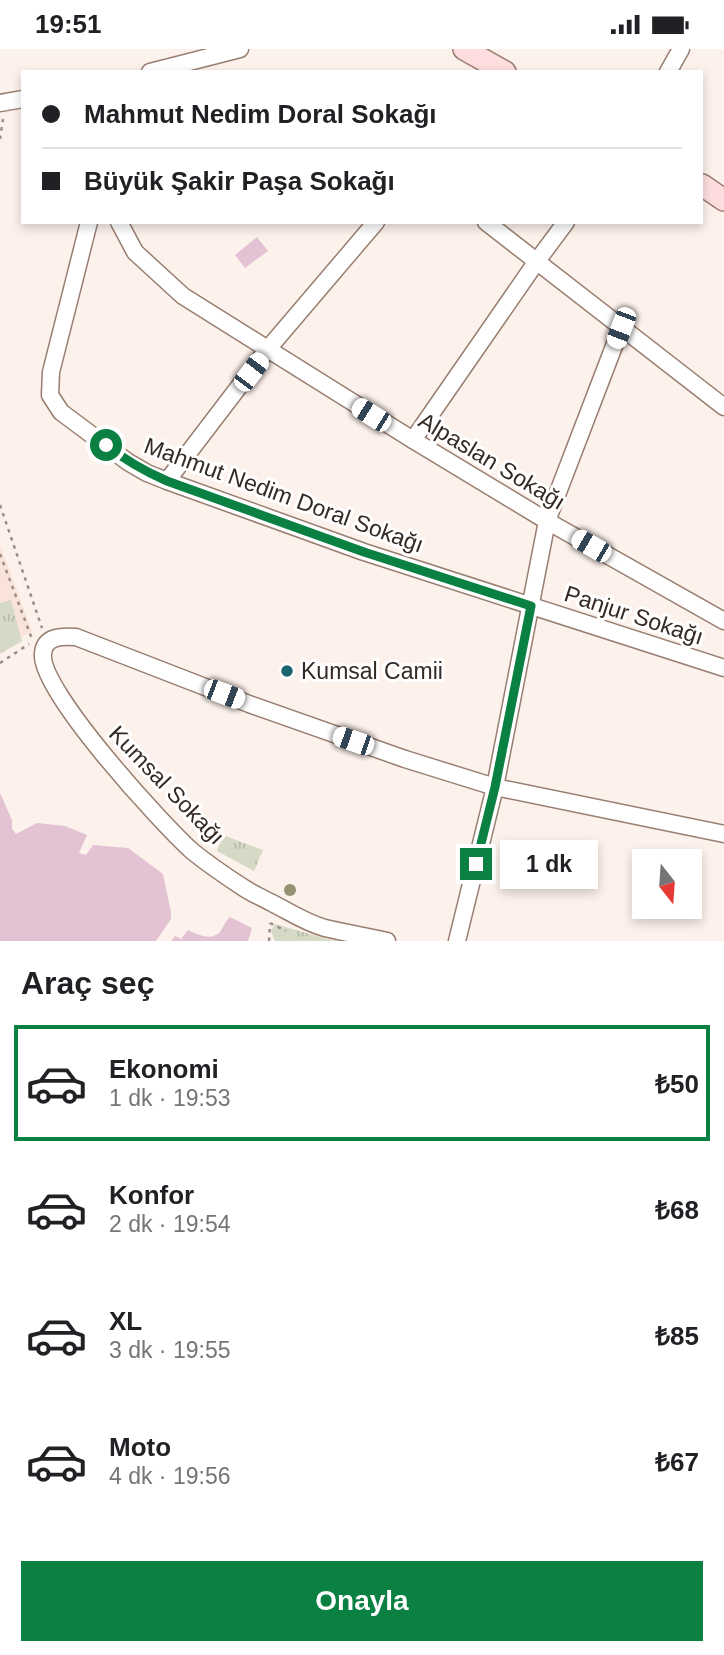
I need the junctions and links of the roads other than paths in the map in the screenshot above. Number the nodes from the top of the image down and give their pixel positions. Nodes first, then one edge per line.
1 (240, 49) edge
2 (464, 49) edge
3 (681, 49) edge
4 (496, 65) edge
5 (158, 70) edge
6 (669, 70) edge
7 (21, 99) edge
8 (0, 103) edge
9 (703, 186) edge
10 (724, 200) edge
11 (88, 224) edge
12 (120, 224) edge
13 (374, 224) edge
14 (489, 224) edge
15 (565, 224) edge
16 (537, 261) junction
17 (621, 328) junction
18 (267, 350) junction
19 (724, 407) edge
20 (413, 440) junction
21 (167, 481) junction
22 (547, 521) junction
23 (531, 606) junction
24 (724, 621) edge
25 (724, 668) edge
26 (495, 787) junction
27 (724, 834) edge
28 (387, 941) edge
29 (457, 941) edge

1 - 5 street
2 - 4 street
3 - 6 street
7 - 8 street
9 - 10 street
11 - 21 street, Mahmut Nedim Doral Sokağı
12 - 18 street, Alpaslan Sokağı
13 - 18 street
14 - 16 street
15 - 16 street
16 - 17 street
16 - 20 street
17 - 19 street
17 - 22 street
18 - 20 street, Alpaslan Sokağı
18 - 21 street
20 - 22 street, Alpaslan Sokağı
21 - 23 street, Mahmut Nedim Doral Sokağı
22 - 23 street
22 - 24 street, Alpaslan Sokağı
23 - 25 street, Panjur Sokağı
23 - 26 street
26 - 27 street
26 - 28 street, Kumsal Sokağı
26 - 29 street

